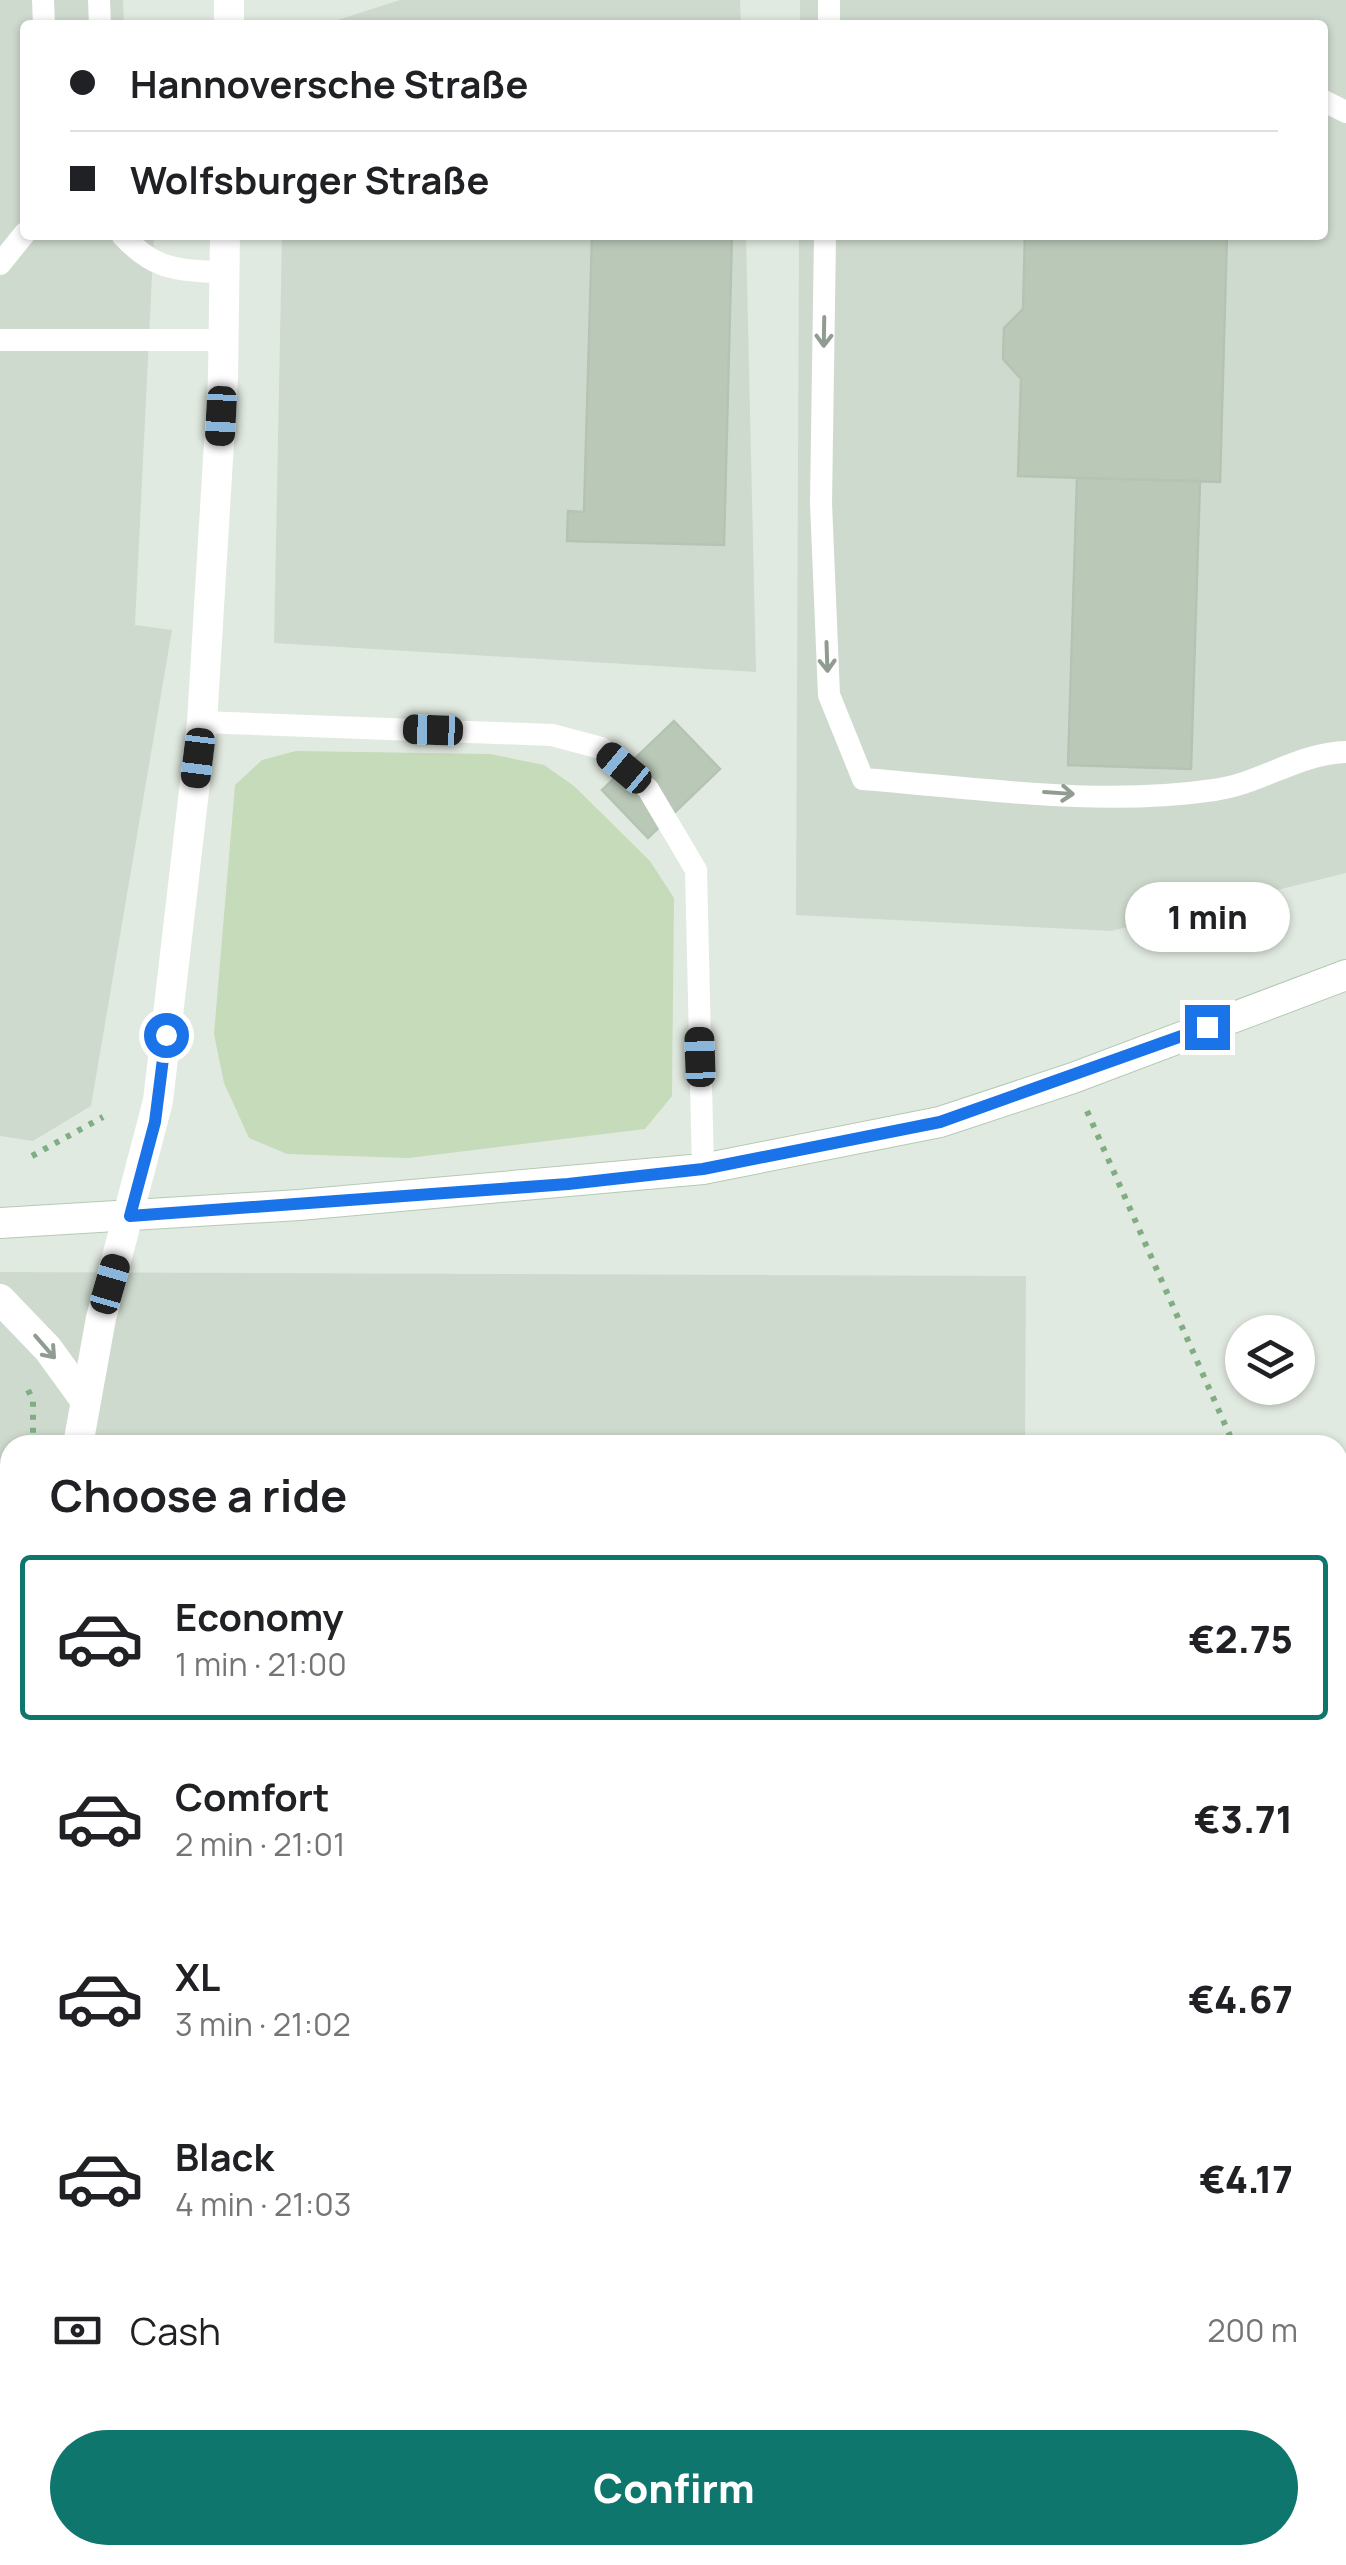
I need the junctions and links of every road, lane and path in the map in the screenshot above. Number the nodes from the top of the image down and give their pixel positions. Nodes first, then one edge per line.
1 (20, 238) edge
2 (127, 240) edge
3 (225, 240) edge
4 (826, 240) edge
5 (0, 264) edge
6 (224, 273) junction
7 (0, 340) edge
8 (224, 340) junction
9 (202, 722) junction
10 (1346, 752) edge
11 (1346, 975) edge
12 (1073, 1078) junction
13 (103, 1117) dead end
14 (32, 1156) dead end
15 (703, 1169) junction
16 (130, 1216) junction
17 (0, 1223) edge
18 (0, 1299) edge
19 (25, 1384) dead end
20 (85, 1400) junction
21 (33, 1435) edge
22 (80, 1435) edge
23 (1230, 1435) edge

1 - 5 lane
2 - 6 lane
3 - 6 street
4 -> 10 lane
6 - 8 street
7 - 8 lane
8 - 9 street
9 - 15 lane
9 - 16 street
11 - 12 street
12 - 15 street
12 - 23 path
13 - 14 path
15 - 16 street
16 - 17 street
16 - 20 street
18 -> 20 street
19 - 21 path
20 - 22 street

